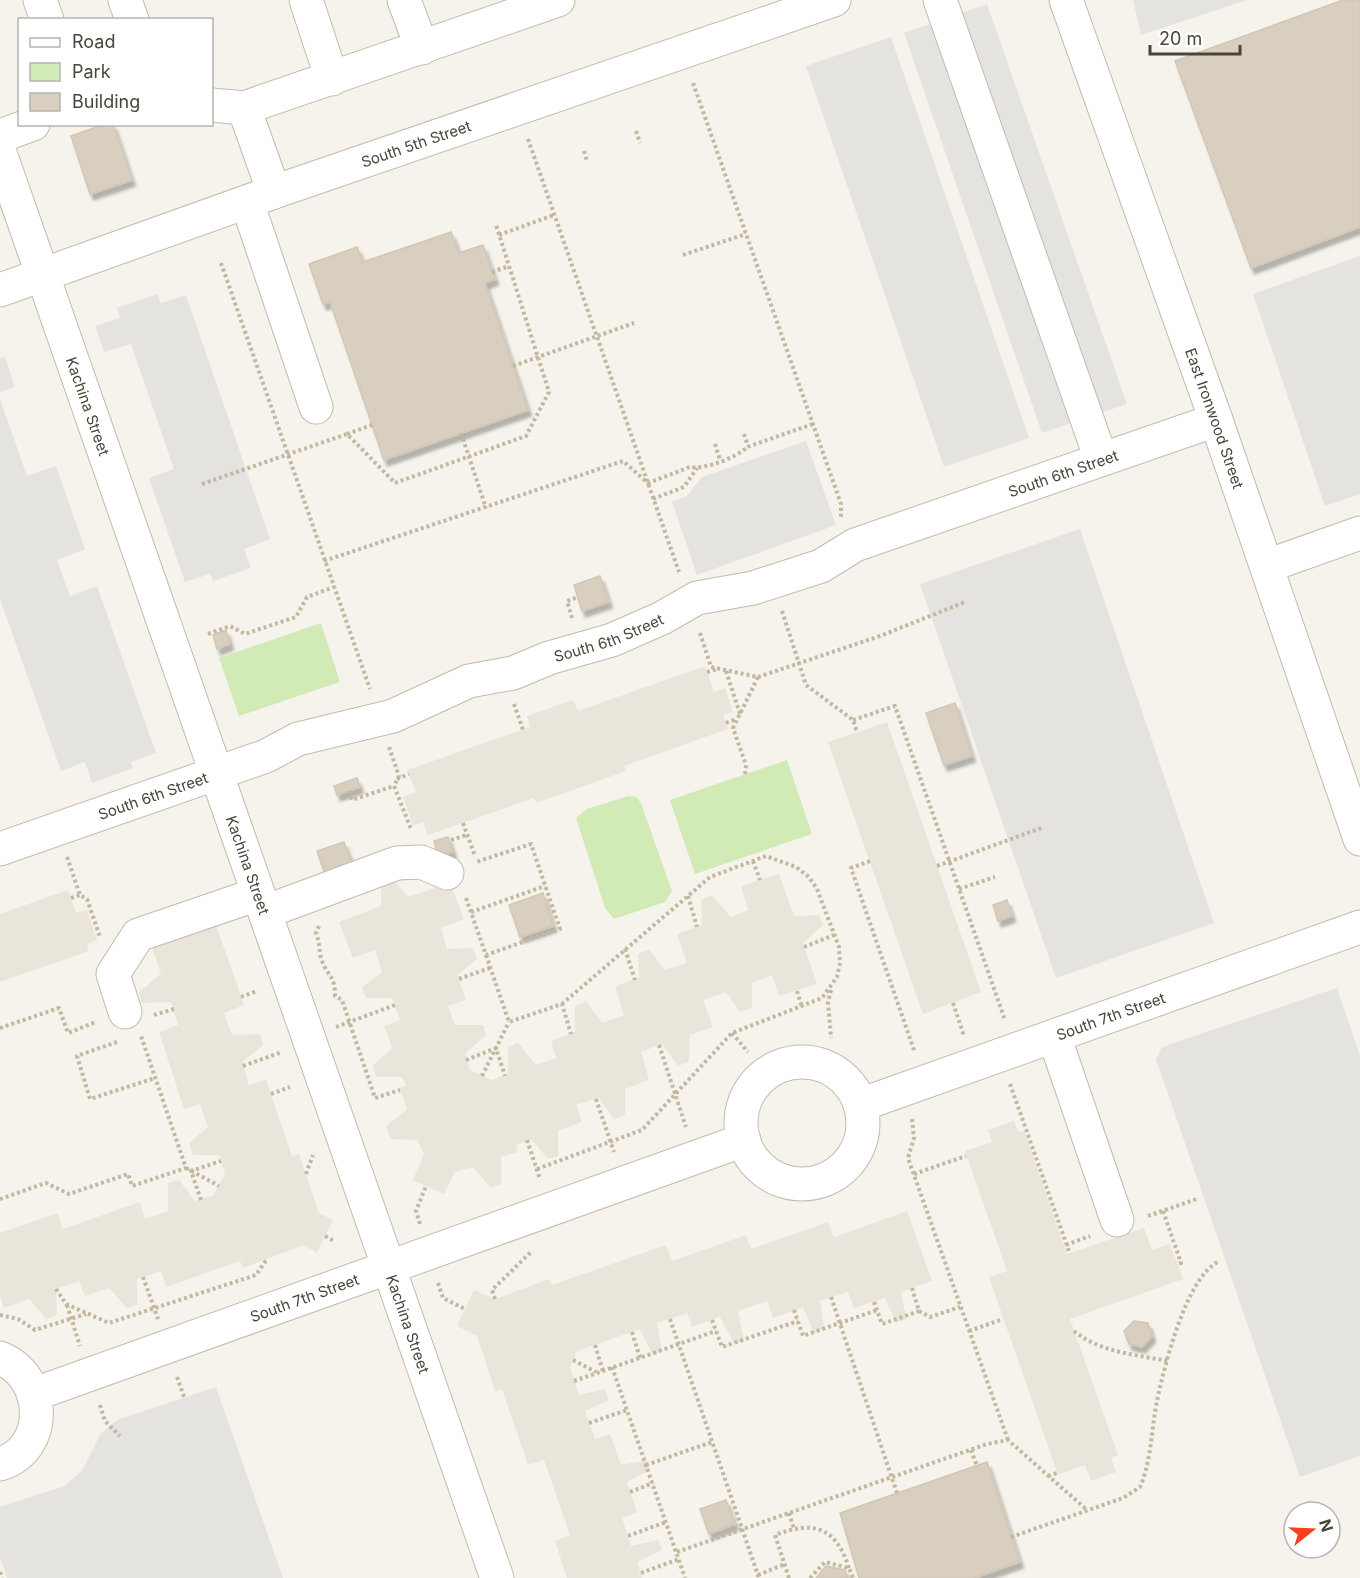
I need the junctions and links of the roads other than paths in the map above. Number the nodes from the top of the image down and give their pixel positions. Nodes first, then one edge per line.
1 (40, 0) edge
2 (125, 0) edge
3 (306, 0) edge
4 (404, 0) edge
5 (558, 0) edge
6 (834, 0) edge
7 (940, 0) edge
8 (1066, 0) edge
9 (496, 10) edge
10 (752, 14) edge
11 (46, 18) edge
12 (131, 18) edge
13 (422, 48) junction
14 (332, 79) junction
15 (213, 105) edge
16 (244, 108) junction
17 (28, 126) edge
18 (0, 136) edge
19 (0, 154) edge
20 (261, 197) junction
21 (42, 275) junction
22 (0, 290) edge
23 (316, 407) dead end
24 (1216, 420) junction
25 (1101, 459) junction
26 (1360, 533) edge
27 (1267, 566) junction
28 (217, 773) junction
29 (1360, 839) edge
30 (0, 849) edge
31 (458, 861) road end
32 (262, 903) junction
33 (1360, 927) edge
34 (133, 1029) road end
35 (1054, 1036) junction
36 (860, 1105) junction
37 (744, 1140) junction
38 (1117, 1220) dead end
39 (388, 1268) junction
40 (0, 1358) edge
41 (35, 1394) junction
42 (0, 1464) edge
43 (497, 1578) edge

1 - 11 street
2 - 12 street
3 - 14 street
4 - 13 street
5 - 9 street
6 - 10 street, South 5th Street
7 - 25 street
8 - 24 street, East Ironwood Street
9 - 13 street
10 - 20 street, South 5th Street
13 - 14 street
14 - 16 street
15 - 16 street
16 - 20 street
17 - 18 street
19 - 21 street, Kachina Street
20 - 21 street, South 5th Street
20 - 23 street
21 - 22 street, South 5th Street
21 - 28 street, Kachina Street
24 - 25 street, South 6th Street
24 - 27 street, East Ironwood Street
25 - 28 street, South 6th Street
26 - 27 street
27 - 29 street, East Ironwood Street
28 - 30 street, South 6th Street
28 - 32 street, Kachina Street
31 - 32 street
32 - 34 street
32 - 39 street, Kachina Street
33 - 35 street, South 7th Street
35 - 36 street, South 7th Street
35 - 38 street
36 - 37 street
36 - 37 street
37 - 39 street, South 7th Street
39 - 41 street, South 7th Street
39 - 43 street, Kachina Street
40 - 41 street
41 - 42 street

